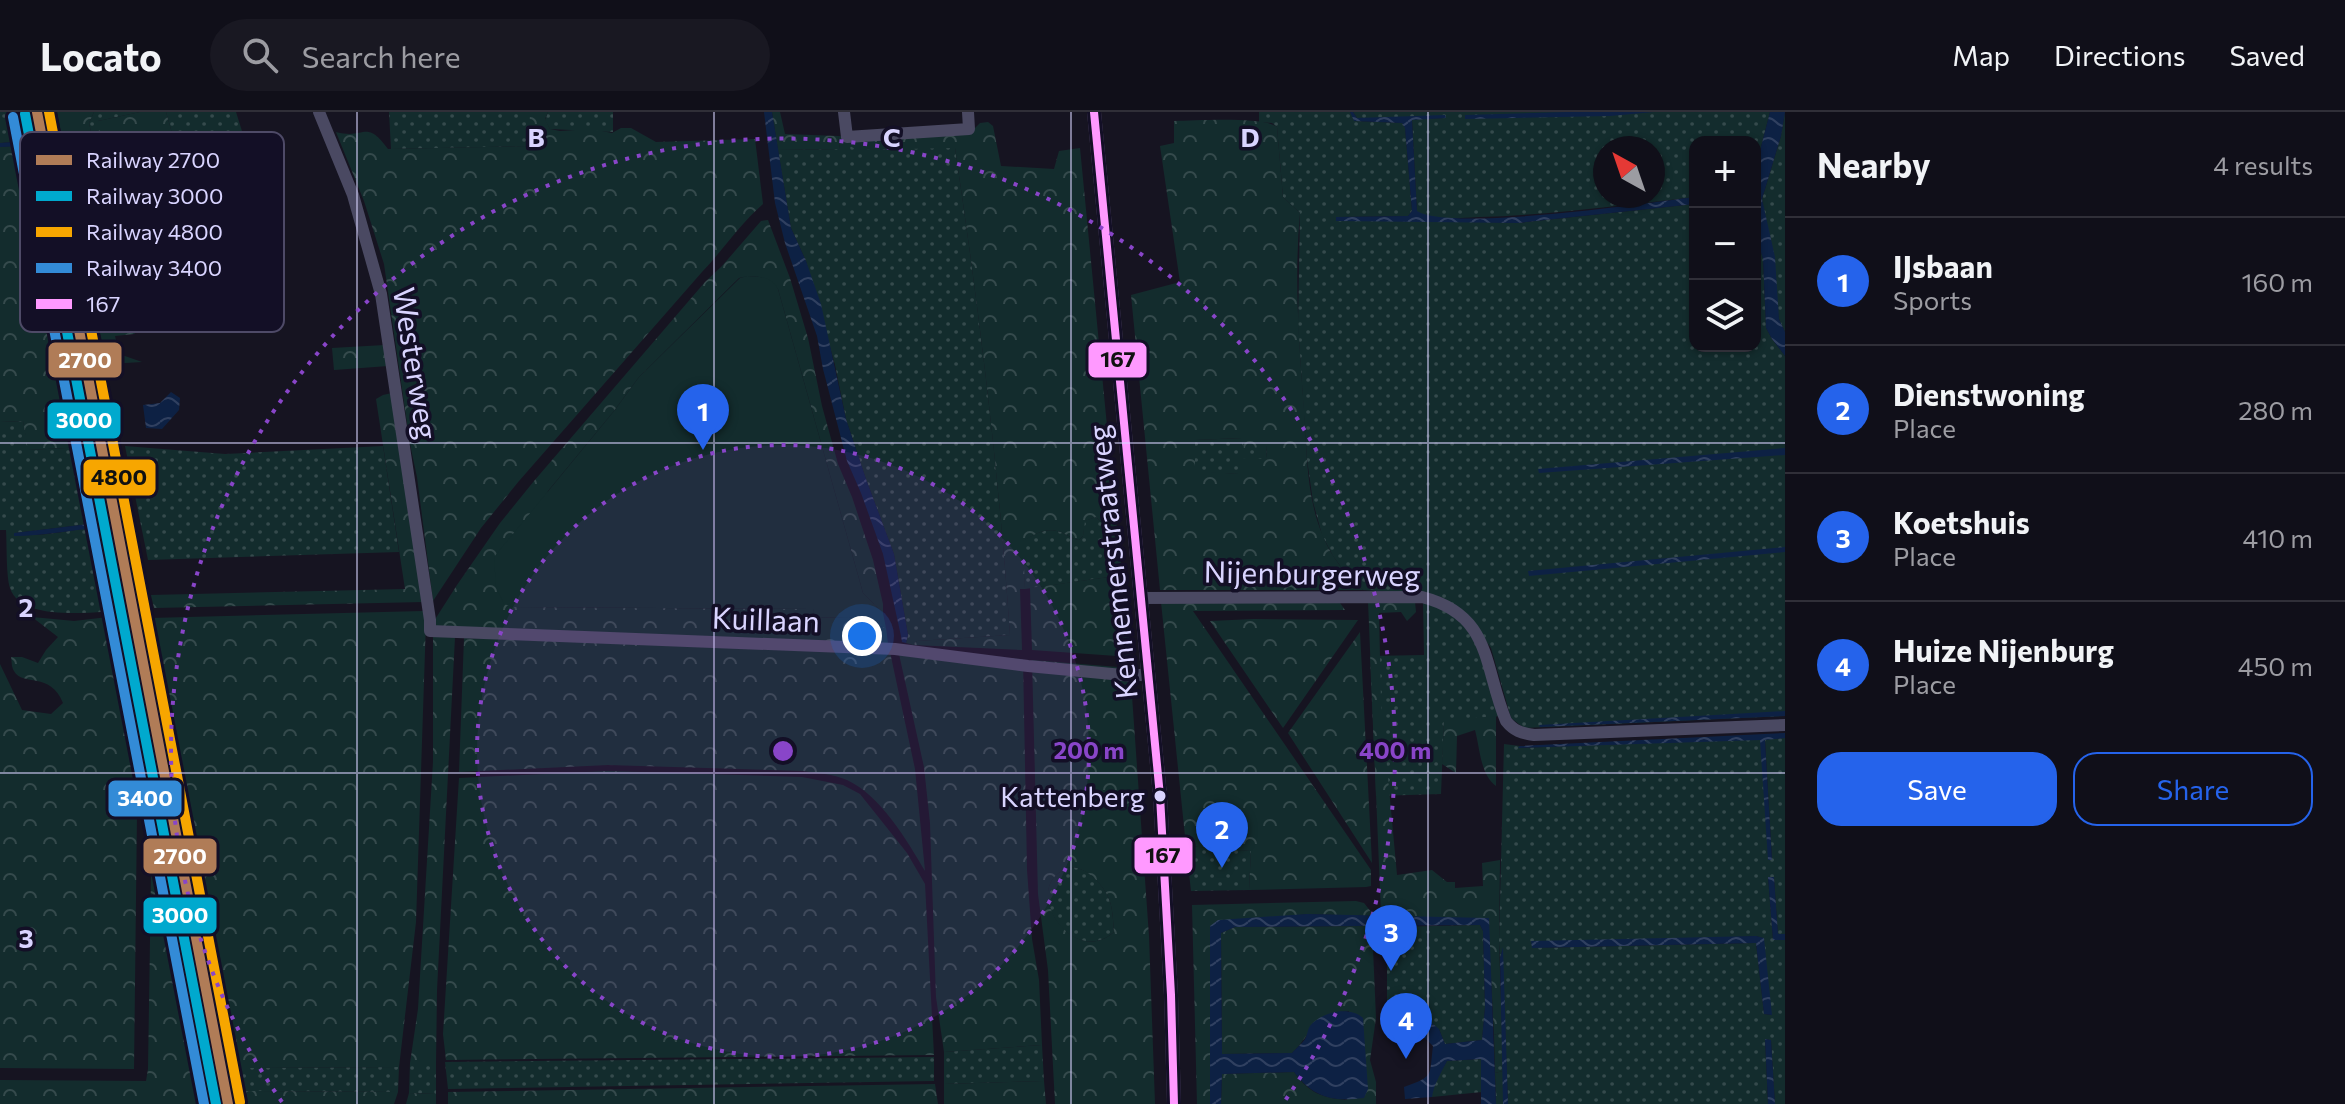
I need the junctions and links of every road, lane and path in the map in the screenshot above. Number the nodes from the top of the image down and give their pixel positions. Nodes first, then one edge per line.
1 (319, 112) edge
2 (844, 112) edge
3 (968, 112) edge
4 (1094, 112) edge
5 (1141, 598) junction
6 (430, 631) joint
7 (1140, 675) junction
8 (1785, 725) edge
9 (1174, 1104) edge

1 - 6 street, Westerweg
2 - 3 street
4 - 5 main road, Kennemerstraatweg
5 - 7 main road, Kennemerstraatweg
5 - 8 street, Nijenburgerweg
6 - 7 street, Kuillaan
7 - 9 main road, Kennemerstraatweg

